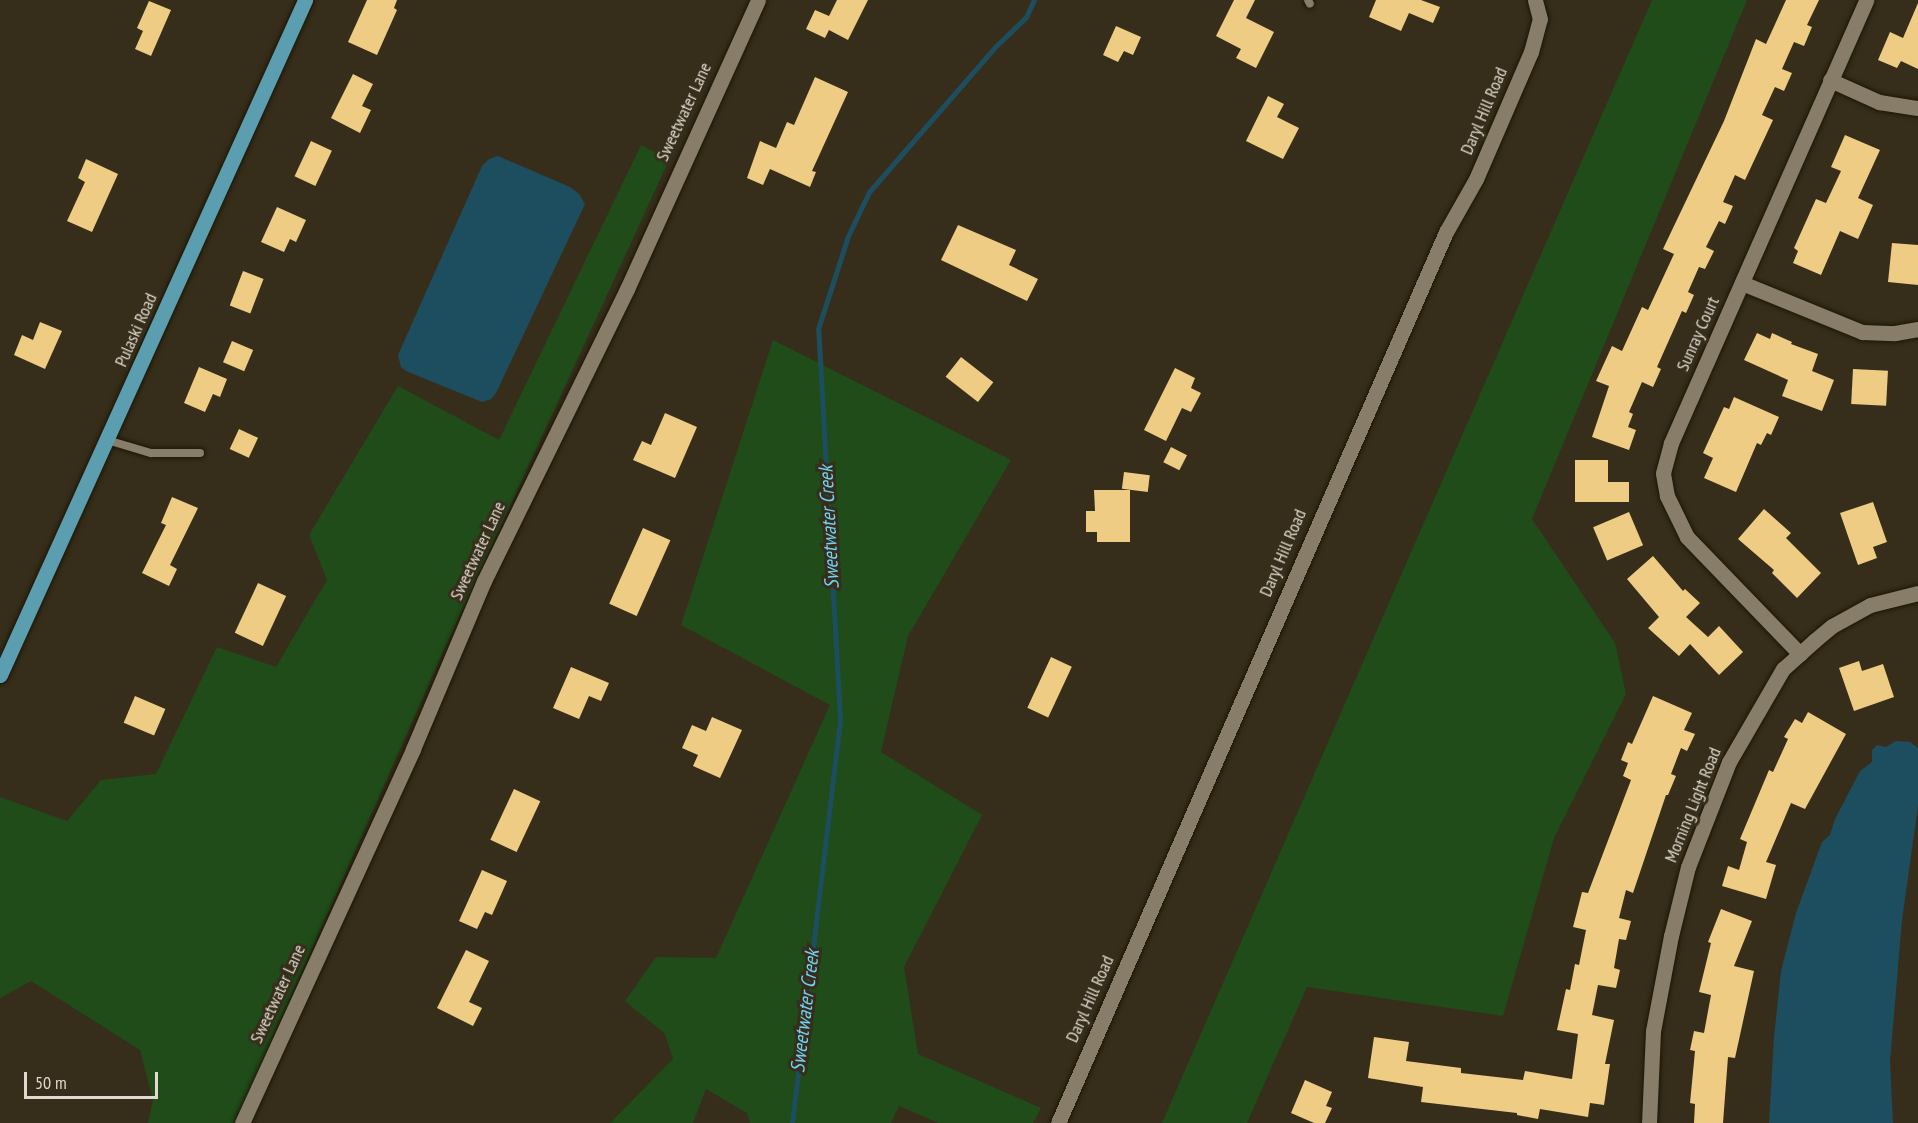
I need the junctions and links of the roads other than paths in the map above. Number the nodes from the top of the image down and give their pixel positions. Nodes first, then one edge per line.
1 (305, 0) edge
2 (758, 0) edge
3 (1535, 0) edge
4 (1866, 0) edge
5 (1830, 80) junction
6 (1918, 108) edge
7 (1742, 283) junction
8 (1918, 329) edge
9 (107, 440) junction
10 (200, 453) dead end
11 (1918, 593) edge
12 (1800, 654) junction
13 (0, 675) edge
14 (242, 1123) edge
15 (1058, 1123) edge
16 (1649, 1123) edge

1 - 9 main road, Pulaski Road
2 - 14 street, Sweetwater Lane
3 - 15 street, Daryl Hill Road
4 - 5 street, Sunray Court
5 - 6 street
5 - 7 street, Sunray Court
7 - 8 street
7 - 12 street, Sunray Court
9 - 10 lane
9 - 13 main road, Pulaski Road
11 - 12 street, Morning Light Road
12 - 16 street, Morning Light Road

